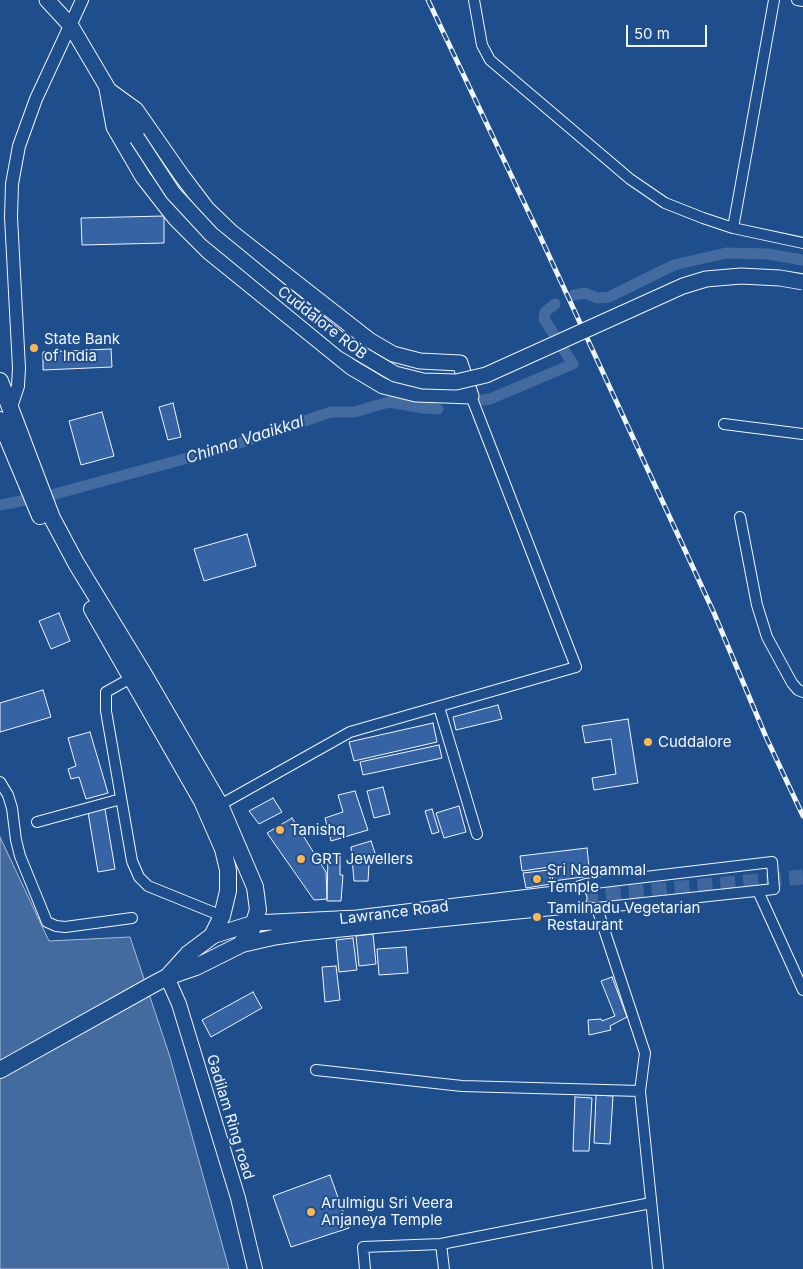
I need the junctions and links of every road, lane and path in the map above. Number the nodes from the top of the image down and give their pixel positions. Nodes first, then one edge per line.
1 (47, 0) edge
2 (82, 0) edge
3 (474, 0) edge
4 (774, 0) edge
5 (797, 0) edge
6 (803, 1) edge
7 (71, 26) junction
8 (107, 89) junction
9 (733, 228) junction
10 (803, 243) edge
11 (803, 282) edge
12 (0, 381) edge
13 (471, 396) junction
14 (11, 407) junction
15 (0, 420) edge
16 (724, 424) dead end
17 (803, 434) edge
18 (740, 517) dead end
19 (131, 678) junction
20 (803, 692) edge
21 (439, 707) junction
22 (0, 782) edge
23 (121, 799) junction
24 (220, 805) junction
25 (37, 822) dead end
26 (477, 834) dead end
27 (758, 891) junction
28 (580, 898) tunnel mouth
29 (556, 901) junction
30 (597, 908) junction
31 (222, 916) junction
32 (132, 918) dead end
33 (254, 923) junction
34 (212, 936) junction
35 (240, 945) junction
36 (167, 977) junction
37 (803, 990) edge
38 (0, 1070) edge
39 (316, 1070) dead end
40 (640, 1091) junction
41 (651, 1203) junction
42 (441, 1244) junction
43 (255, 1269) edge
44 (365, 1269) edge
45 (444, 1269) edge
46 (658, 1269) edge

1 - 7 main road, Cuddalore ROB
2 - 7 street
3 - 9 street
4 - 9 street
5 - 6 street
7 - 8 main road, Cuddalore ROB
7 - 14 street
8 - 11 main road, Cuddalore ROB, bridge
8 - 13 main road
8 - 13 main road
9 - 10 street
12 - 14 highway
13 - 21 street
14 - 24 highway
15 - 19 highway
16 - 17 street
18 - 20 street
19 - 23 street
19 - 31 highway
21 - 24 street
21 - 26 street
22 - 32 street
23 - 25 street
23 - 31 street
24 - 33 highway
27 - 29 street
27 - 30 street
27 - 37 street
28 - 29 main road, Lawrance Road
29 - 30 street
29 - 33 main road, Lawrance Road
29 - 35 main road, Lawrance Road
30 - 40 street
31 - 34 highway
33 - 34 main road, Lawrance Road
33 - 35 highway
34 - 36 highway
35 - 36 highway
36 - 38 highway
36 - 43 main road, Gadilam Ring road
39 - 40 street
40 - 41 street
41 - 42 street
41 - 46 street
42 - 44 street
42 - 45 street

